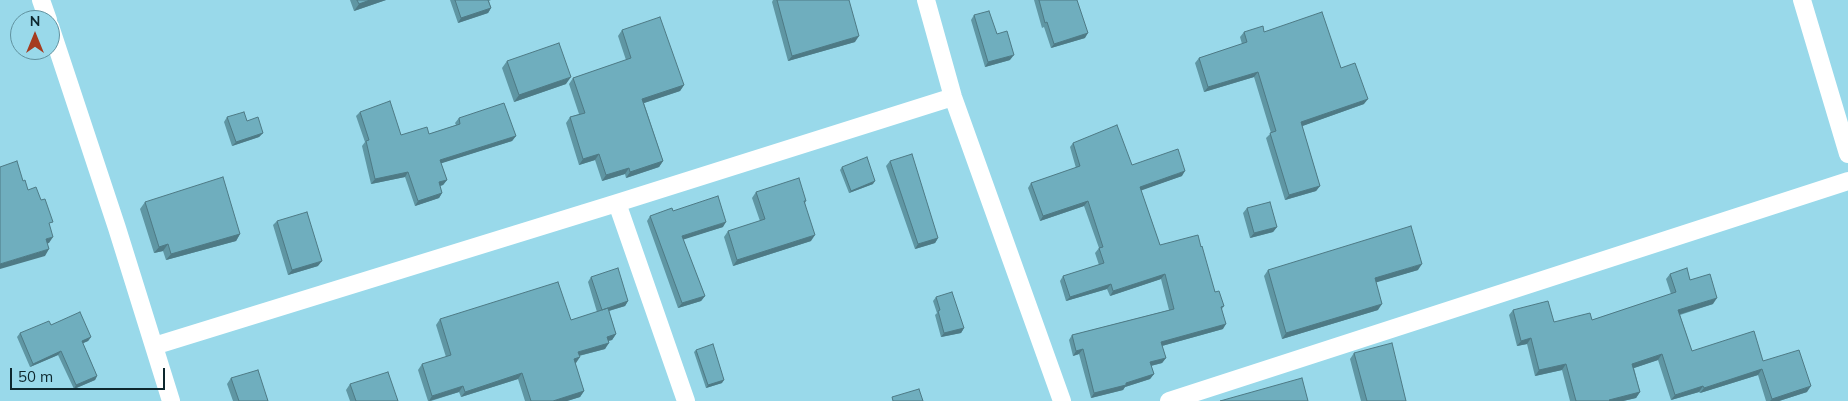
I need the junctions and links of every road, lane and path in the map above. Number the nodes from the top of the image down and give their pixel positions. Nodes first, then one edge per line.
1 (926, 0) edge
2 (1802, 0) edge
3 (60, 56) edge
4 (953, 97) junction
5 (1848, 154) edge
6 (1848, 181) edge
7 (617, 203) junction
8 (154, 346) junction
9 (171, 401) edge
10 (686, 401) edge
11 (1062, 401) edge
12 (1169, 401) edge

1 - 4 street
2 - 5 street
3 - 8 street
4 - 7 street
4 - 11 street
6 - 12 street
7 - 8 street
7 - 10 street
8 - 9 street

